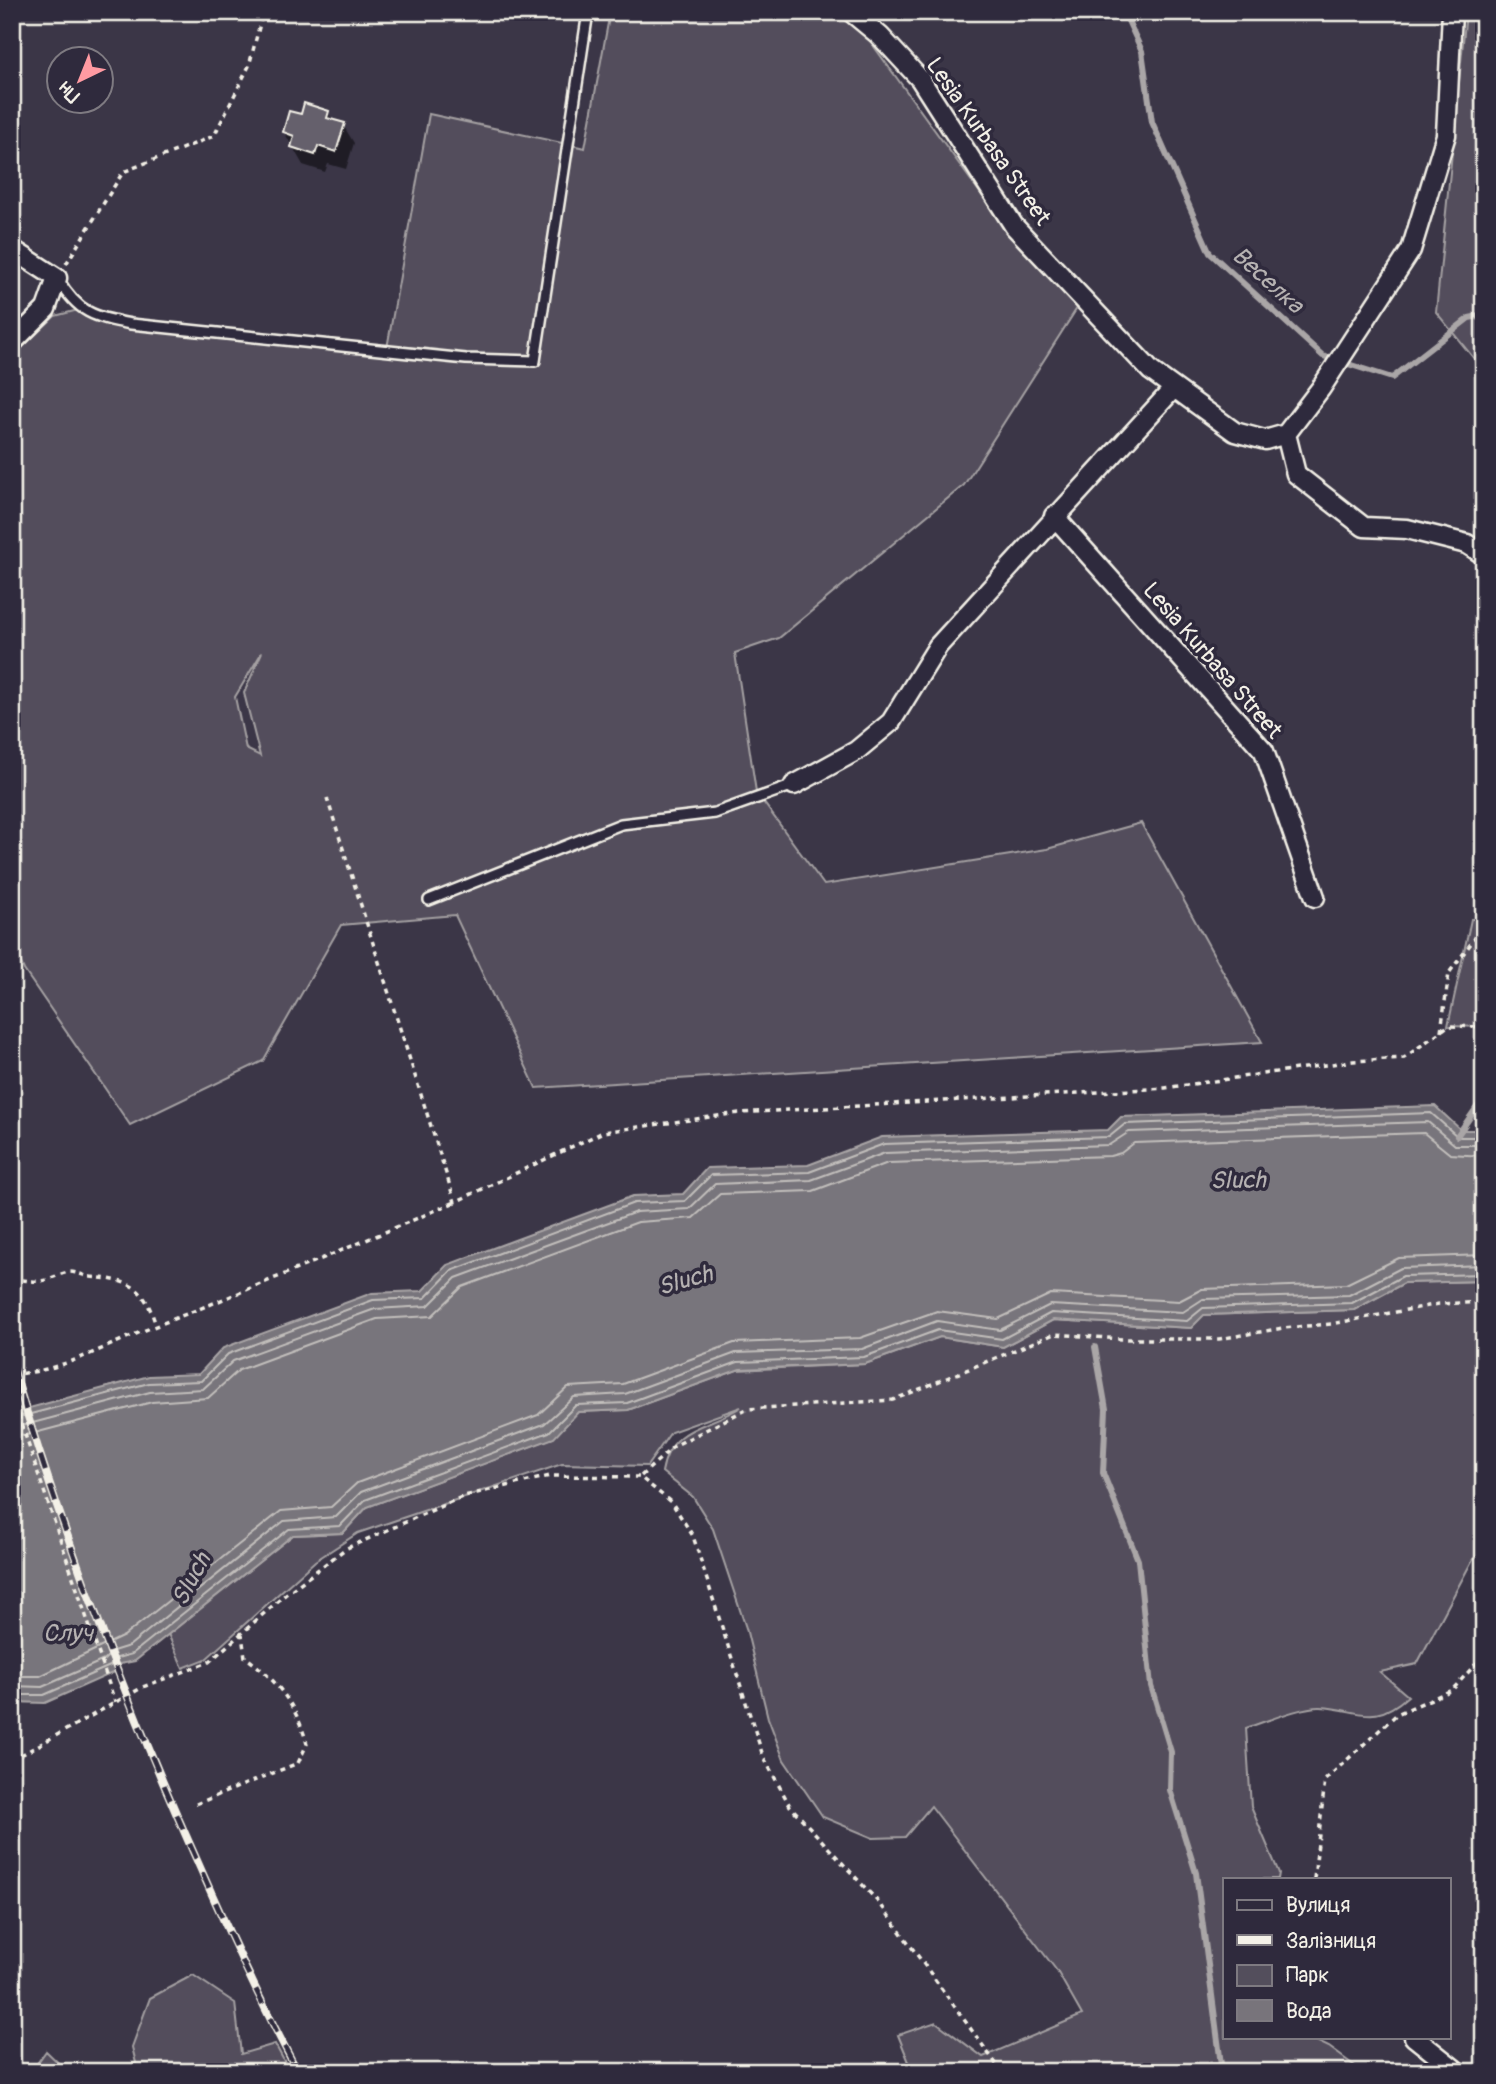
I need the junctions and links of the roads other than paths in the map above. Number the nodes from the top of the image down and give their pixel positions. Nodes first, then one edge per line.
1 (588, 12) edge
2 (851, 12) edge
3 (1452, 12) edge
4 (12, 249) edge
5 (57, 278) junction
6 (12, 344) edge
7 (1174, 388) junction
8 (1286, 435) junction
9 (1054, 516) junction
10 (1484, 555) edge
11 (794, 785) joint
12 (1315, 897) dead end
13 (429, 900) dead end
14 (1414, 2038) edge
15 (1458, 2072) edge

1 - 5 lane
2 - 7 street, Lesia Kurbasa Street
3 - 8 street
4 - 5 street
5 - 6 street
7 - 8 street, Lesia Kurbasa Street
7 - 9 street
8 - 10 street
9 - 11 street
9 - 12 street, Lesia Kurbasa Street
11 - 13 lane
14 - 15 street

